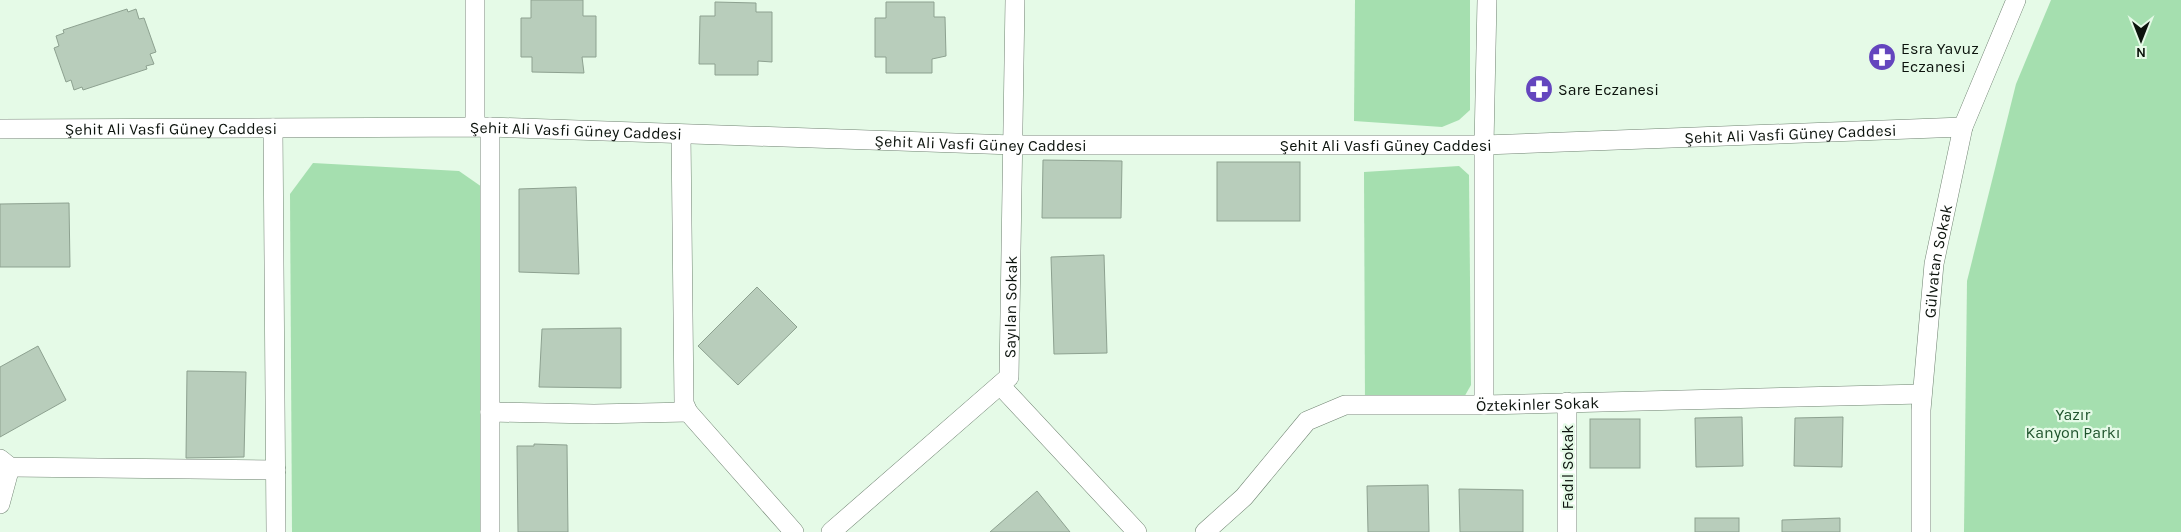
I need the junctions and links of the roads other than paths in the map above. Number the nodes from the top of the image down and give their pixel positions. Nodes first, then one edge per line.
1 (476, 0) edge
2 (1015, 0) edge
3 (1487, 0) edge
4 (2016, 0) edge
5 (1963, 127) junction
6 (272, 128) junction
7 (482, 128) junction
8 (0, 129) edge
9 (681, 134) junction
10 (1013, 145) junction
11 (1484, 145) junction
12 (1000, 384) junction
13 (1922, 394) junction
14 (1567, 402) junction
15 (1484, 405) junction
16 (490, 412) junction
17 (688, 412) junction
18 (5, 463) edge
19 (276, 470) junction
20 (0, 504) edge
21 (276, 532) edge
22 (490, 532) edge
23 (794, 532) edge
24 (831, 532) edge
25 (1137, 532) edge
26 (1205, 532) edge
27 (1568, 532) edge
28 (1921, 532) edge

1 - 7 street
2 - 10 street, Sayılan Sokak
3 - 11 street
4 - 5 street, Gülvatan Sokak
5 - 11 street, Şehit Ali Vasfi Güney Caddesi
5 - 13 street, Gülvatan Sokak
6 - 7 street, Şehit Ali Vasfi Güney Caddesi
6 - 8 street, Şehit Ali Vasfi Güney Caddesi
6 - 19 street
7 - 9 street, Şehit Ali Vasfi Güney Caddesi
7 - 16 street
9 - 10 street, Şehit Ali Vasfi Güney Caddesi
9 - 17 street
10 - 11 street, Şehit Ali Vasfi Güney Caddesi
10 - 12 street, Sayılan Sokak
11 - 15 street
12 - 24 street, Sayılan Sokak
12 - 25 street
13 - 14 street, Öztekinler Sokak
13 - 28 street, Gülvatan Sokak
14 - 15 street, Öztekinler Sokak
14 - 27 street, Fadıl Sokak
15 - 26 street, Öztekinler Sokak
16 - 17 street
16 - 22 street
17 - 23 street
18 - 19 street
18 - 20 street
19 - 21 street

